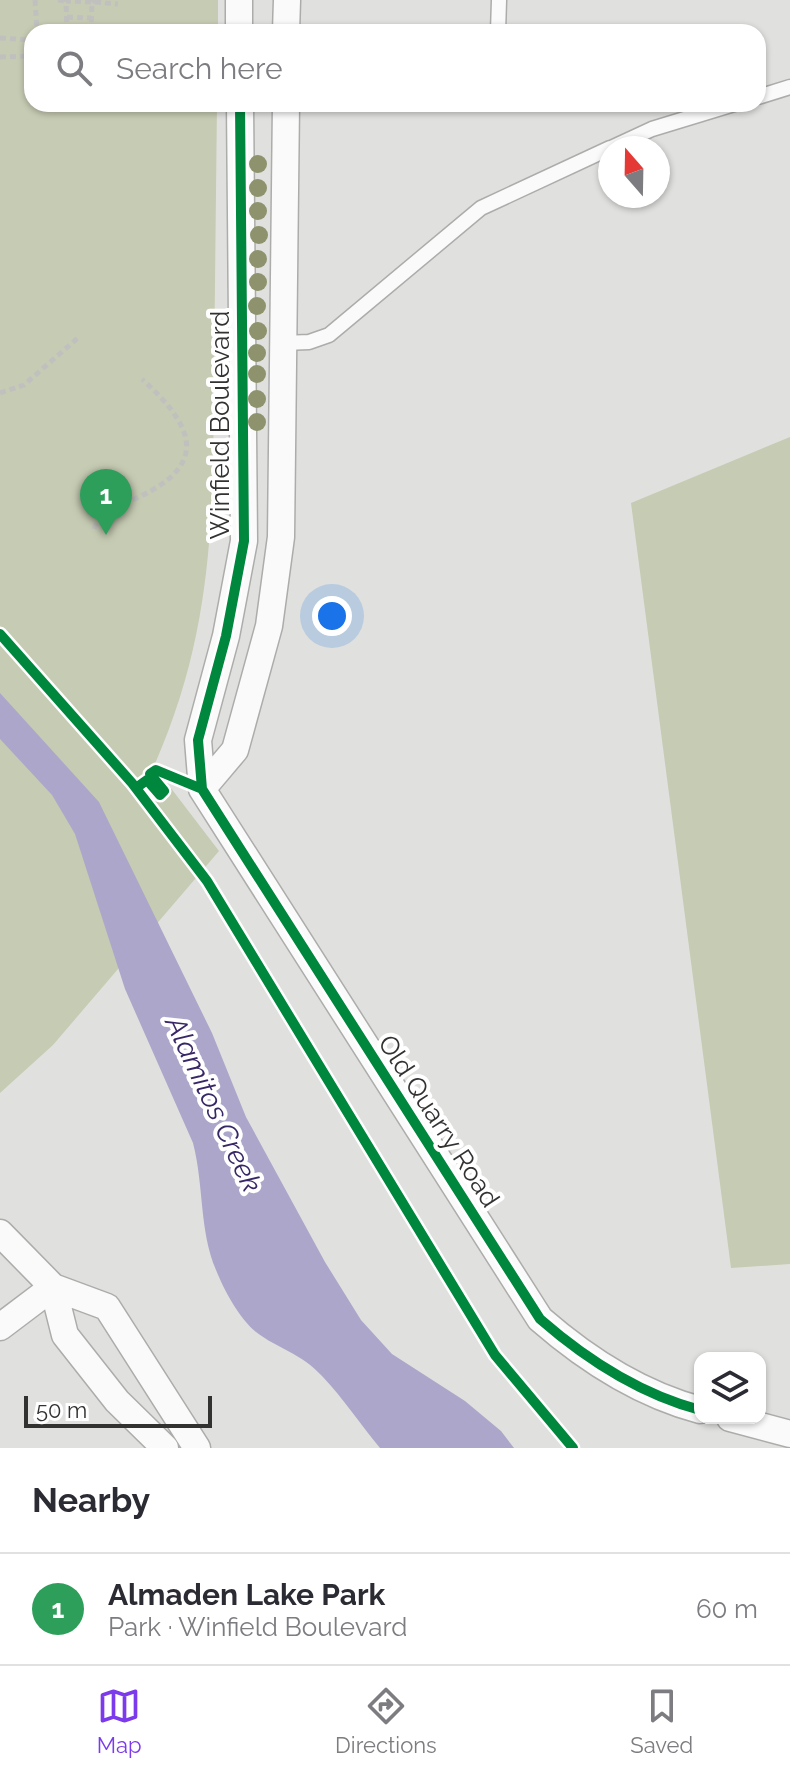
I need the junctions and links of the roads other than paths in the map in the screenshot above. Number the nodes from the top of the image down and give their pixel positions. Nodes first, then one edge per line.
1 (239, 0) edge
2 (287, 0) edge
3 (499, 0) edge
4 (239, 24) edge
5 (286, 24) edge
6 (498, 24) edge
7 (790, 87) edge
8 (766, 94) edge
9 (240, 112) edge
10 (286, 112) edge
11 (708, 112) edge
12 (637, 136) edge
13 (598, 154) edge
14 (284, 343) junction
15 (202, 789) junction
16 (0, 1233) edge
17 (53, 1287) junction
18 (0, 1327) edge
19 (694, 1408) edge
20 (752, 1424) edge
21 (790, 1434) edge
22 (165, 1448) edge
23 (197, 1448) edge

1 - 4 street
2 - 5 street
3 - 6 lane
7 - 8 lane
9 - 15 street, Winfield Boulevard
10 - 14 street
11 - 12 lane
13 - 14 lane
14 - 15 street
15 - 19 street, Old Quarry Road
16 - 17 street
17 - 18 street
17 - 22 street
17 - 23 street
20 - 21 street

